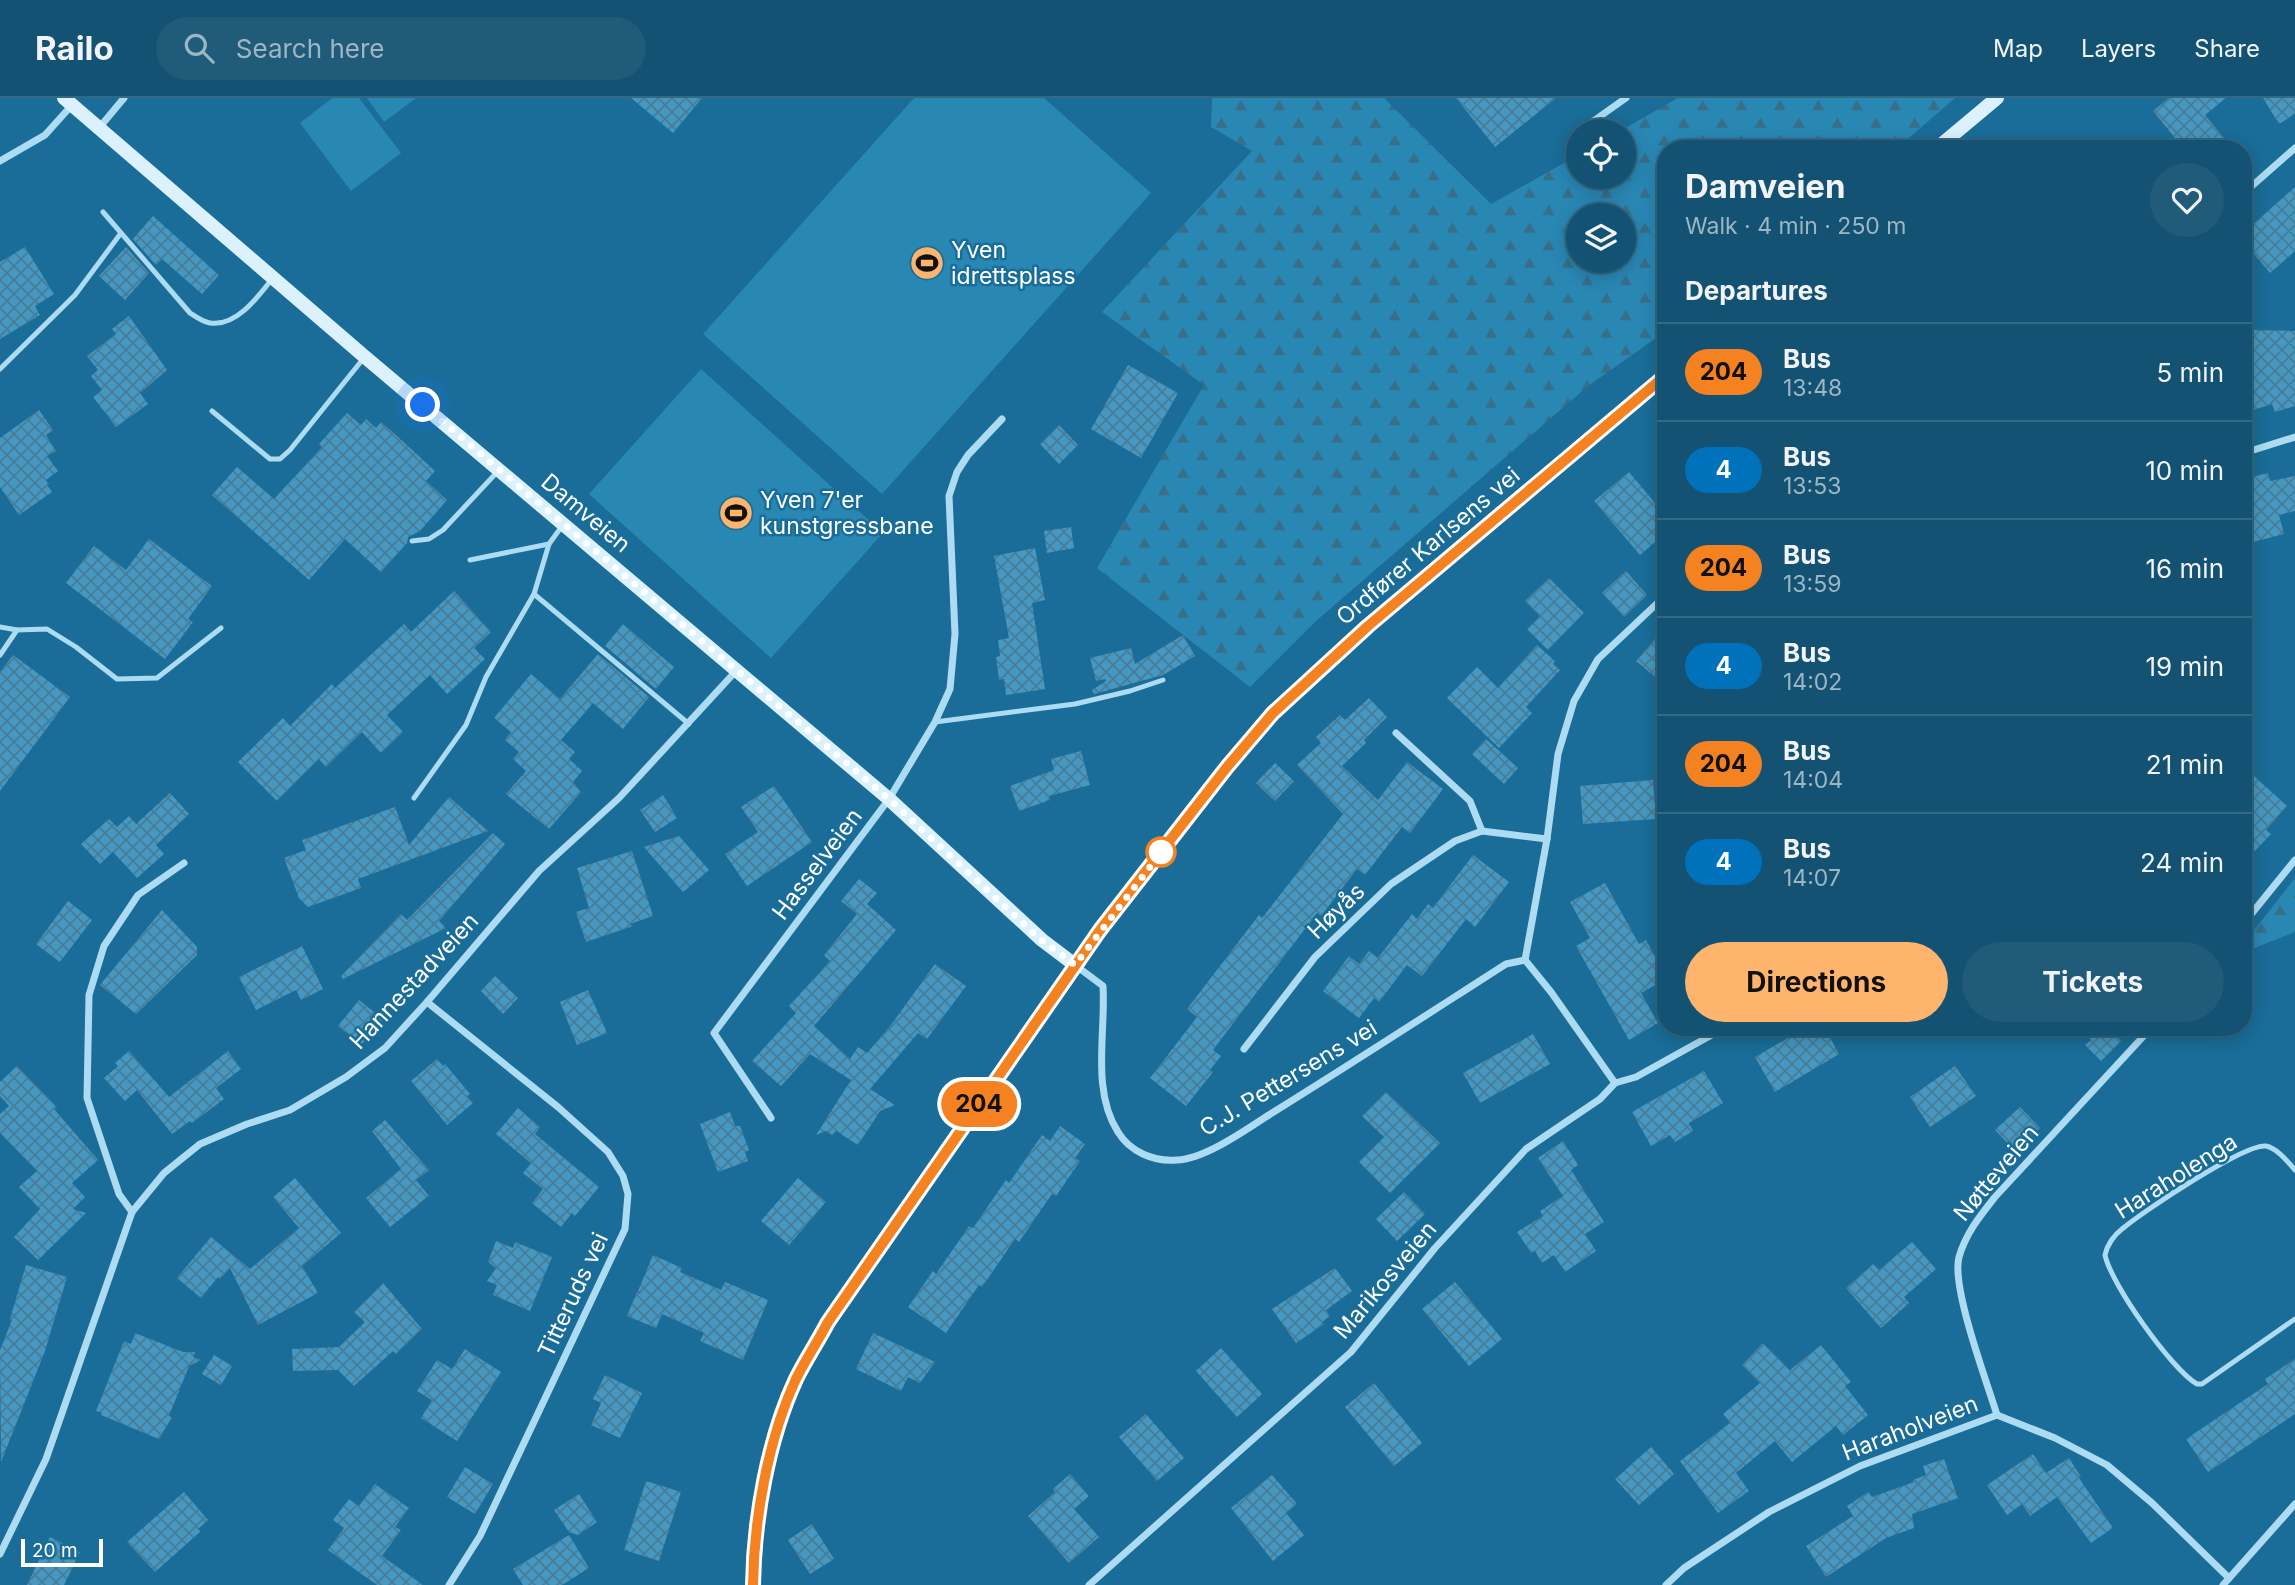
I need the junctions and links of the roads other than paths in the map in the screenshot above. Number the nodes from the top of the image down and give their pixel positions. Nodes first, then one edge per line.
1 (124, 98) edge
2 (1626, 98) edge
3 (1997, 98) edge
4 (68, 101) edge
5 (1595, 119) edge
6 (99, 128) junction
7 (1947, 140) edge
8 (2295, 148) edge
9 (0, 161) edge
10 (2252, 185) edge
11 (103, 212) dead end
12 (121, 233) junction
13 (274, 277) junction
14 (365, 357) junction
15 (0, 369) edge
16 (1657, 383) edge
17 (212, 411) dead end
18 (1002, 419) dead end
19 (2295, 437) edge
20 (2252, 450) edge
21 (500, 469) junction
22 (564, 523) junction
23 (412, 541) dead end
24 (549, 544) junction
25 (470, 560) dead end
26 (534, 594) junction
27 (1657, 603) edge
28 (0, 627) edge
29 (221, 628) dead end
30 (17, 630) junction
31 (0, 655) edge
32 (736, 671) junction
33 (1163, 680) dead end
34 (935, 722) junction
35 (689, 724) junction
36 (1396, 733) dead end
37 (414, 798) dead end
38 (889, 799) junction
39 (1482, 831) junction
40 (1546, 839) junction
41 (2295, 860) edge
42 (184, 863) dead end
43 (2252, 913) edge
44 (1525, 960) junction
45 (1075, 965) junction
46 (427, 1002) junction
47 (1710, 1036) edge
48 (2144, 1036) edge
49 (1244, 1049) dead end
50 (1615, 1083) junction
51 (771, 1118) dead end
52 (2295, 1170) edge
53 (132, 1212) junction
54 (2295, 1319) edge
55 (1997, 1415) junction
56 (2295, 1504) edge
57 (0, 1554) edge
58 (2229, 1578) junction
59 (449, 1585) edge
60 (753, 1585) edge
61 (1090, 1585) edge
62 (1666, 1585) edge
63 (2223, 1585) edge

1 - 6 street
2 - 5 street
3 - 7 street
4 - 6 street, Damveien
4 - 9 street
6 - 13 street, Damveien
8 - 10 street
11 - 12 lane
12 - 13 lane
12 - 15 lane
13 - 14 street, Damveien
14 - 17 lane
14 - 21 street, Damveien
16 - 45 street, Ordfører Karlsens vei
18 - 34 street, Hasselveien
19 - 20 street
21 - 22 street, Damveien
21 - 23 lane
22 - 24 lane
22 - 32 street, Damveien
24 - 25 lane
24 - 26 lane
26 - 35 lane
26 - 37 lane
27 - 40 street
28 - 30 lane
29 - 30 lane
30 - 31 lane
32 - 35 street, Hannestadveien
32 - 38 street, Damveien
33 - 34 lane
34 - 38 street, Hasselveien
35 - 46 street, Hannestadveien
36 - 39 street
38 - 45 street, Damveien
38 - 51 street, Hasselveien
39 - 40 street, Høyås
39 - 49 street, Høyås
40 - 44 street
41 - 43 street
42 - 53 street
44 - 45 street, C.J. Pettersens vei
44 - 50 street
45 - 60 street, Ordfører Karlsens vei
46 - 53 street, Hannestadveien
46 - 59 street, Titteruds vei
47 - 50 street, Marikosveien
48 - 55 street, Nøtteveien
50 - 61 street, Marikosveien
52 - 54 lane, Haraholenga
53 - 57 street, Hannestadveien
55 - 58 street, Haraholveien
55 - 62 street, Haraholveien
56 - 58 street
58 - 63 street

